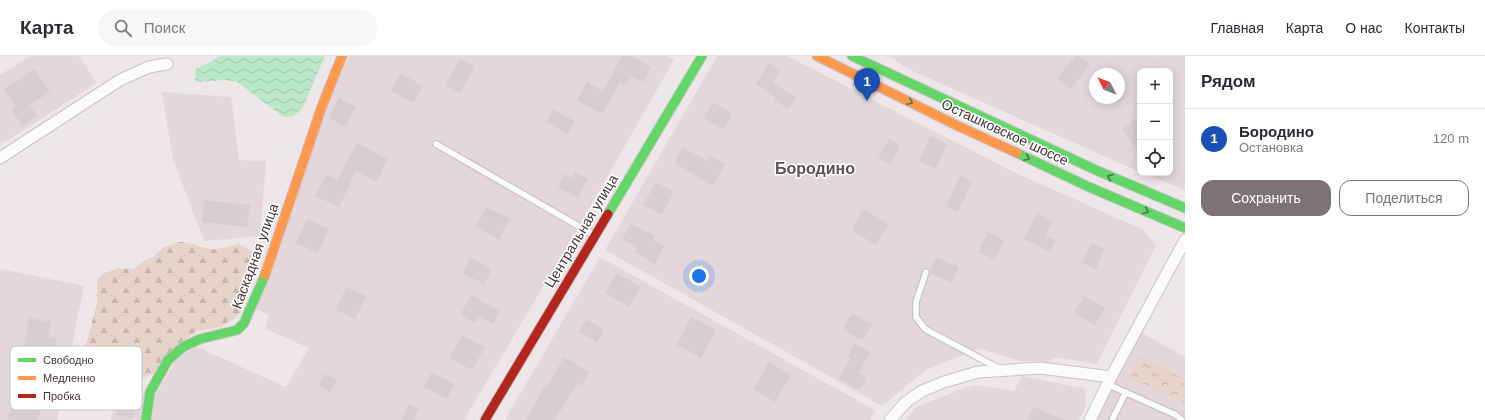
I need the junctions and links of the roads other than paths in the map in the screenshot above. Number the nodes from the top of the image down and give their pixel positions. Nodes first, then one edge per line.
1 (342, 56) edge
2 (702, 56) edge
3 (817, 56) edge
4 (852, 56) edge
5 (167, 64) dead end
6 (436, 144) dead end
7 (0, 158) edge
8 (1185, 208) edge
9 (1185, 228) edge
10 (594, 235) junction
11 (1185, 240) edge
12 (926, 272) dead end
13 (1004, 371) junction
14 (1109, 380) junction
15 (1126, 392) junction
16 (146, 420) edge
17 (485, 420) edge
18 (890, 420) edge
19 (1090, 420) edge
20 (1112, 420) edge
21 (1182, 420) edge

1 - 16 street, Каскадная улица
2 - 10 street, Центральная улица
3 -> 9 street, Осташковское шоссе
8 -> 4 street, Осташковское шоссе
5 - 7 street
6 - 10 lane
10 - 17 street, Центральная улица
11 - 14 street
12 - 13 lane
13 - 14 street
13 - 18 street
14 - 15 lane
14 - 19 street
15 - 20 lane
15 - 21 lane

